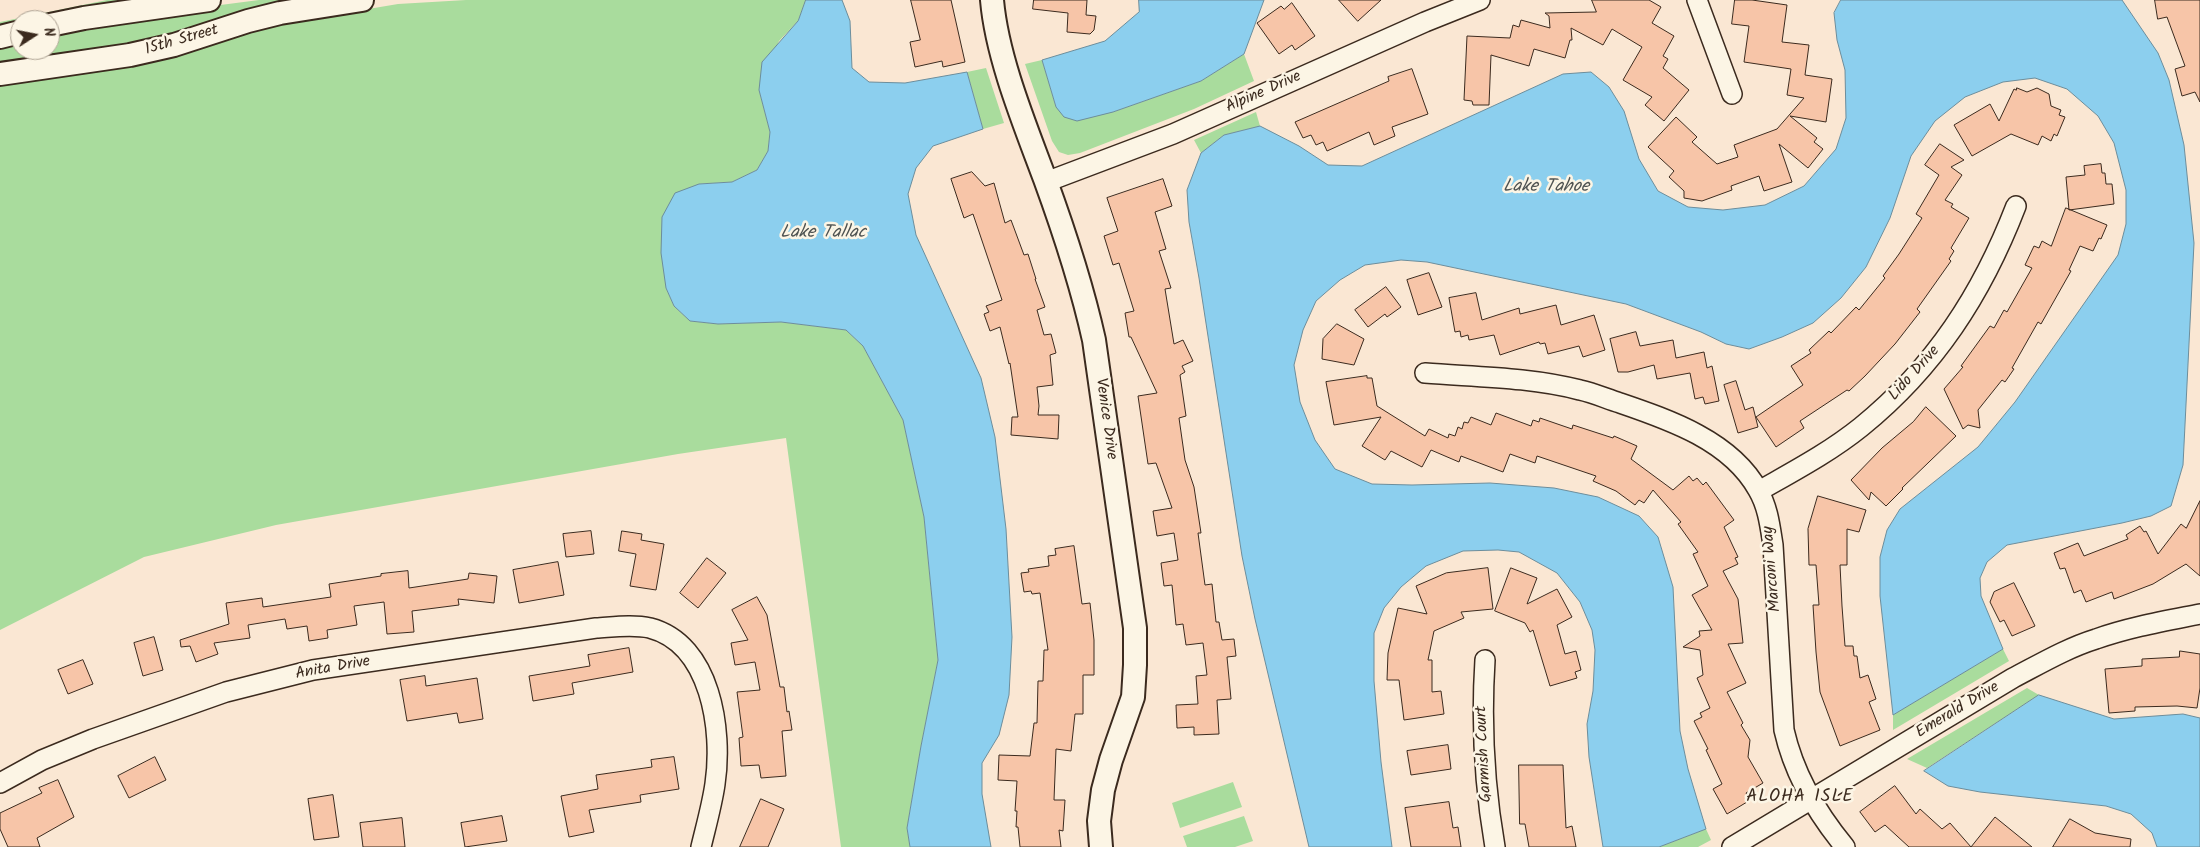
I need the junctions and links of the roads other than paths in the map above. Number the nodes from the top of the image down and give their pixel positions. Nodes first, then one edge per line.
1 (209, 0) edge
2 (362, 0) edge
3 (992, 0) edge
4 (1480, 0) edge
5 (1697, 0) edge
6 (60, 23) edge
7 (0, 74) edge
8 (1732, 94) dead end
9 (1046, 182) junction
10 (2016, 206) dead end
11 (1425, 373) dead end
12 (1759, 491) junction
13 (2200, 614) edge
14 (1485, 660) dead end
15 (0, 782) edge
16 (1811, 798) junction
17 (701, 847) edge
18 (1101, 847) edge
19 (1495, 847) edge
20 (1732, 847) edge
21 (1845, 847) edge

1 - 6 street, 15th Street
2 - 7 street, 15th Street
3 - 9 street, Venice Drive
4 - 9 street, Alpine Drive
5 - 8 street
9 - 18 street, Venice Drive
10 - 12 street, Lido Drive
11 - 12 street, Marconi Way
12 - 16 street, Marconi Way
13 - 16 street, Emerald Drive
14 - 19 street, Garmish Court
15 - 17 street, Anita Drive
16 - 20 street, Emerald Drive
16 - 21 street, Marconi Way

